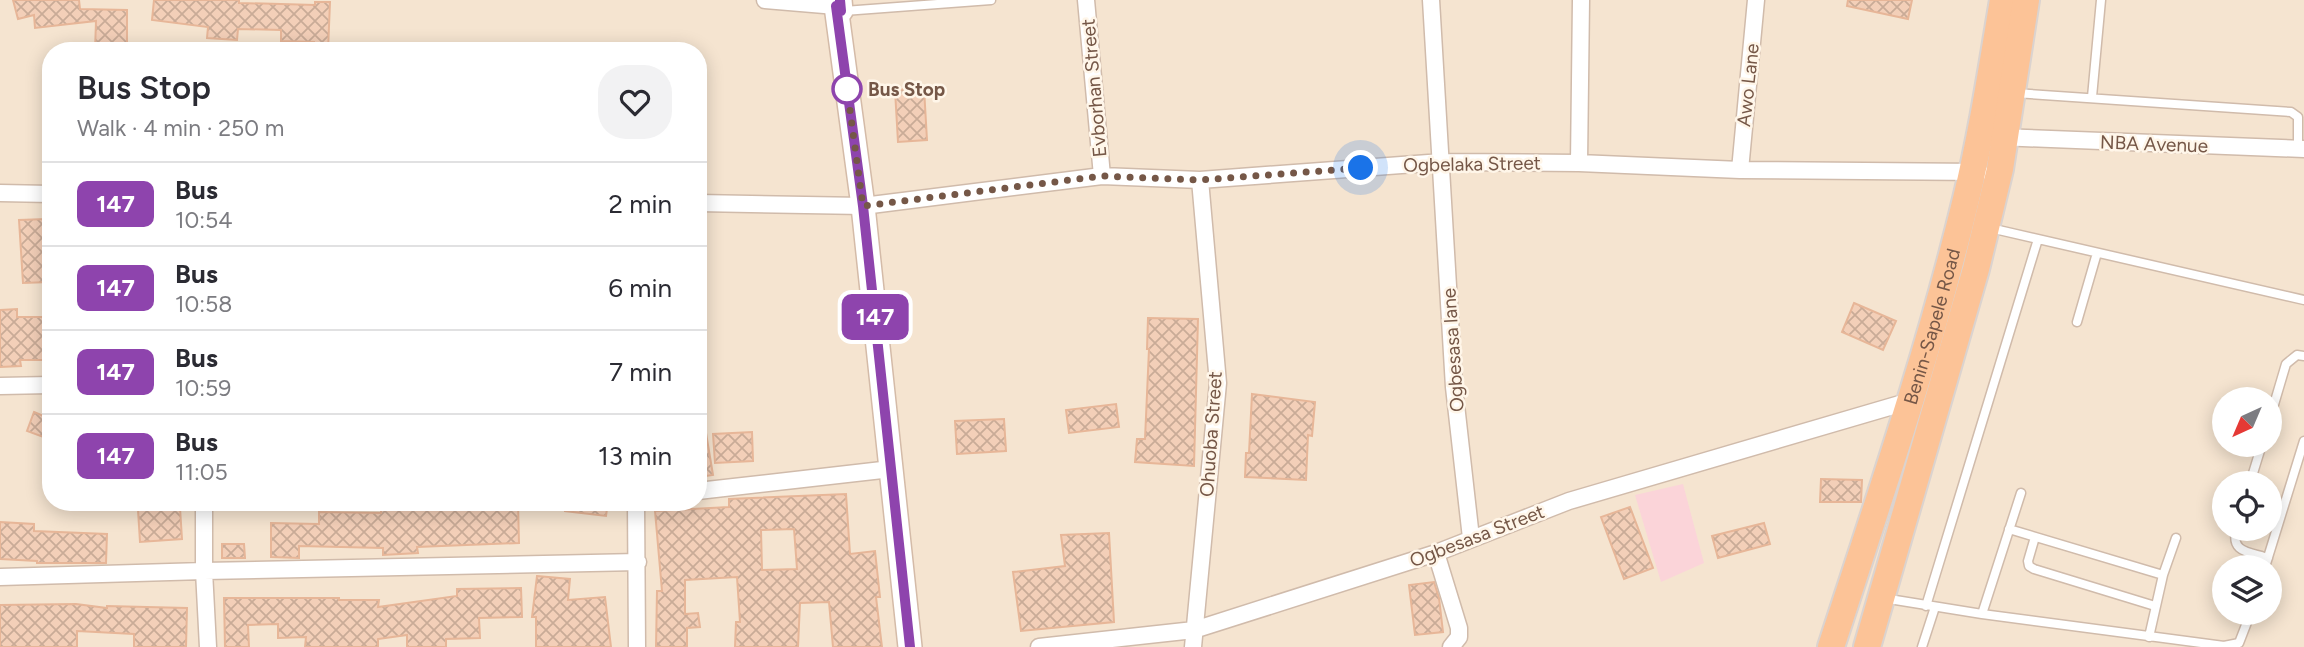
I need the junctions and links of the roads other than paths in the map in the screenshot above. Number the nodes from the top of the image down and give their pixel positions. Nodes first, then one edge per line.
1 (765, 0) edge
2 (991, 0) edge
3 (1086, 0) edge
4 (1431, 0) edge
5 (1581, 0) edge
6 (1756, 0) edge
7 (2003, 0) edge
8 (2026, 0) edge
9 (2101, 0) edge
10 (839, 6) edge
11 (2012, 93) junction
12 (2092, 97) junction
13 (1992, 136) junction
14 (2301, 149) edge
15 (1442, 162) junction
16 (1579, 163) junction
17 (2000, 169) junction
18 (1740, 170) junction
19 (1972, 173) junction
20 (1102, 176) junction
21 (1200, 180) junction
22 (0, 193) edge
23 (42, 194) edge
24 (707, 203) edge
25 (863, 206) junction
26 (1986, 227) junction
27 (2038, 239) junction
28 (2097, 253) junction
29 (2304, 300) edge
30 (2077, 322) dead end
31 (2304, 356) edge
32 (42, 385) edge
33 (0, 386) edge
34 (2279, 387) edge
35 (1910, 401) junction
36 (2304, 441) edge
37 (891, 469) junction
38 (707, 490) edge
39 (2021, 493) dead end
40 (204, 511) edge
41 (636, 511) edge
42 (2009, 529) junction
43 (2035, 537) junction
44 (1471, 538) junction
45 (2176, 538) dead end
46 (2234, 541) edge
47 (1436, 553) junction
48 (2252, 555) edge
49 (2269, 555) edge
50 (638, 562) junction
51 (204, 570) junction
52 (2164, 575) junction
53 (0, 577) edge
54 (1881, 597) junction
55 (1931, 606) junction
56 (2155, 606) junction
57 (1982, 614) junction
58 (2246, 625) edge
59 (1194, 630) junction
60 (2149, 636) junction
61 (208, 647) edge
62 (637, 647) edge
63 (910, 647) edge
64 (1039, 647) edge
65 (1193, 647) edge
66 (1451, 647) edge
67 (1831, 647) edge
68 (1867, 647) edge
69 (1922, 647) edge

1 - 10 street
2 - 10 lane
3 - 20 street, Evborhan Street
4 - 15 street, Ogbesasa lane
5 - 16 street
6 - 18 street, Awo Lane
7 - 13 highway, Benin-Sapele Road
8 - 11 highway, Benin-Sapele Road
9 - 12 lane
10 - 25 main road
11 - 12 lane
11 - 13 highway, Benin-Sapele Road
12 - 14 lane
13 - 14 street, NBA Avenue
13 - 17 highway, Benin-Sapele Road
13 - 19 highway, Benin-Sapele Road
15 - 16 street, Ogbelaka Street
15 - 21 street, Ogbelaka Street
15 - 44 street, Ogbesasa lane
16 - 18 street, Ogbelaka Street
17 - 19 street, Ogbelaka Street
17 - 26 highway, Benin-Sapele Road
18 - 19 street, Ogbelaka Street
19 - 35 highway, Benin-Sapele Road
20 - 21 street, Ogbelaka Street
20 - 25 street, Ogbelaka Street
21 - 59 street, Ohuoba Street
22 - 23 street
24 - 25 street, Ogbelaka Street
25 - 37 main road
26 - 27 lane
26 - 54 highway, Benin-Sapele Road
27 - 28 lane
27 - 55 lane
28 - 29 lane
28 - 30 lane
31 - 34 lane
32 - 33 street
35 - 44 street, Ogbesasa Street
35 - 67 highway, Benin-Sapele Road
36 - 49 lane
37 - 38 street
37 - 63 main road
39 - 42 lane
40 - 51 street
41 - 50 street
42 - 43 lane
42 - 57 lane
43 - 52 lane
43 - 56 lane
44 - 47 street, Ogbesasa Street
45 - 52 lane
46 - 48 lane
47 - 59 street, Ogbesasa Street
47 - 66 street
50 - 51 street
50 - 62 street
51 - 53 street
51 - 61 street
52 - 56 lane
54 - 55 lane
54 - 68 highway, Benin-Sapele Road
55 - 57 lane
55 - 69 lane
56 - 60 lane
57 - 60 lane
58 - 60 lane
59 - 64 street, Ogbesasa Street
59 - 65 street, Ohuoba Street

